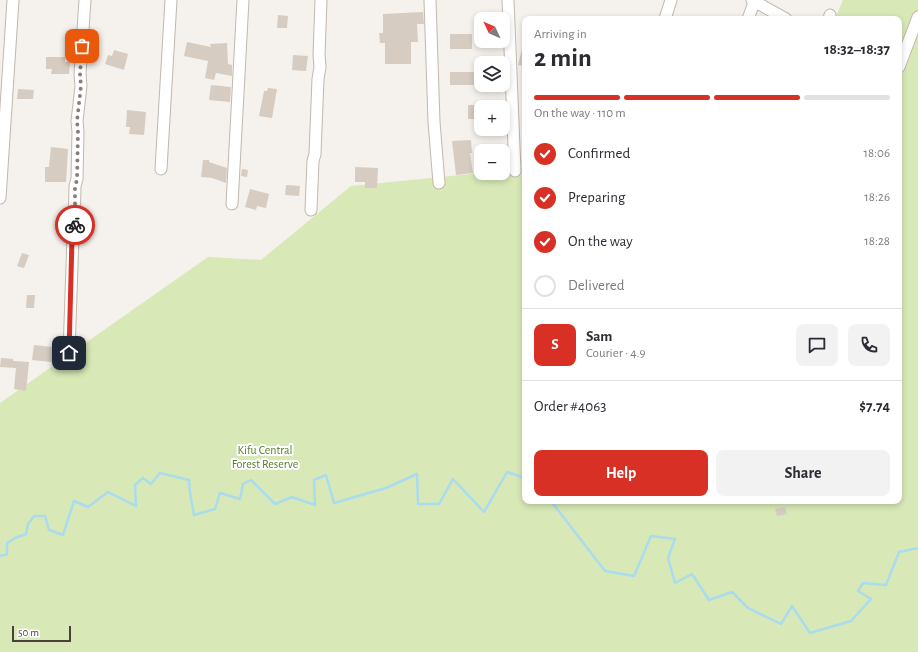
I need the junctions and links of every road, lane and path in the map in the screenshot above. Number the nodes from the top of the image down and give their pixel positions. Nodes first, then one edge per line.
1 (13, 0) edge
2 (85, 0) edge
3 (171, 0) edge
4 (243, 0) edge
5 (322, 0) edge
6 (430, 0) edge
7 (508, 0) edge
8 (671, 0) edge
9 (754, 0) edge
10 (666, 16) edge
11 (749, 16) edge
12 (781, 16) edge
13 (918, 18) edge
14 (902, 59) edge
15 (161, 169) dead end
16 (515, 171) dead end
17 (439, 183) dead end
18 (0, 198) edge
19 (232, 204) dead end
20 (312, 210) dead end
21 (69, 353) dead end

1 - 18 street
2 - 21 street
3 - 15 street
4 - 19 street
5 - 20 street
6 - 17 street
7 - 16 street
8 - 10 street
9 - 11 street
9 - 12 street
13 - 14 street

